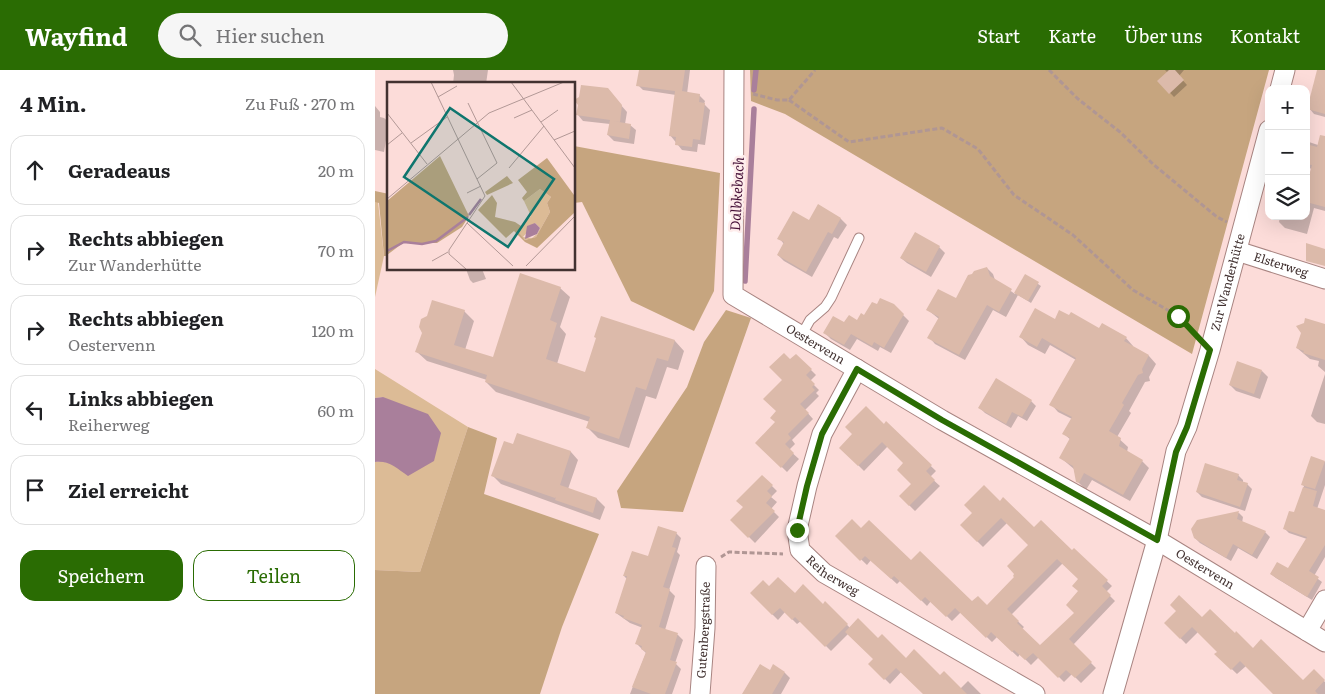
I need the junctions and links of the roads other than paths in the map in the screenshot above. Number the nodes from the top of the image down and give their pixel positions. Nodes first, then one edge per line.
1 (734, 70) edge
2 (1285, 70) edge
3 (1281, 85) edge
4 (1265, 145) edge
5 (859, 238) dead end
6 (1237, 251) junction
7 (1325, 279) edge
8 (801, 336) junction
9 (857, 369) junction
10 (1157, 540) junction
11 (706, 566) road end
12 (1325, 600) edge
13 (1307, 631) junction
14 (1325, 642) edge
15 (700, 694) edge
16 (1035, 694) edge
17 (1113, 694) edge

1 - 8 street, Oestervenn
2 - 3 street
4 - 6 street, Zur Wanderhütte
5 - 8 lane
6 - 7 street, Elsterweg
6 - 10 street, Zur Wanderhütte
8 - 9 street, Oestervenn
9 - 10 street, Oestervenn
9 - 16 street, Reiherweg
10 - 13 street, Oestervenn
10 - 17 street, Zur Wanderhütte
11 - 15 street, Gutenbergstraße
12 - 13 street
13 - 14 street, Oestervenn

